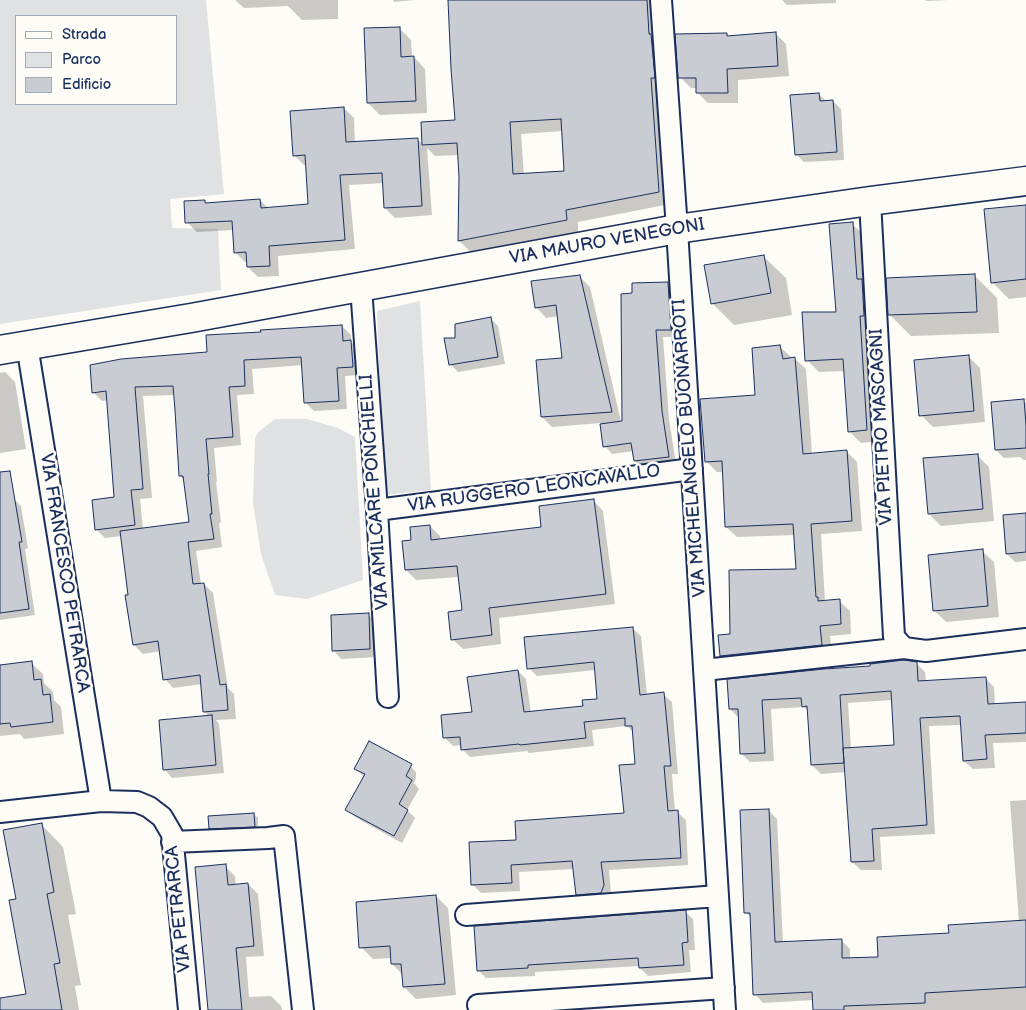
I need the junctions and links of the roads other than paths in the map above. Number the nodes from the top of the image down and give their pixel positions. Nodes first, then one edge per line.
1 (661, 0) edge
2 (1026, 181) edge
3 (870, 201) junction
4 (677, 229) junction
5 (361, 287) junction
6 (27, 345) junction
7 (0, 350) edge
8 (692, 469) junction
9 (377, 510) junction
10 (1026, 639) edge
11 (904, 648) junction
12 (704, 670) junction
13 (388, 697) dead end
14 (101, 801) junction
15 (0, 812) edge
16 (172, 842) junction
17 (718, 896) junction
18 (466, 915) dead end
19 (724, 988) junction
20 (478, 1005) dead end
21 (189, 1010) edge
22 (302, 1010) edge
23 (725, 1010) edge

1 - 4 street, VIA MICHELANGELO BUONARROTI
2 - 3 main road, VIA MAURO VENEGONI
3 - 4 main road, VIA MAURO VENEGONI
3 - 11 street, VIA PIETRO MASCAGNI
4 - 5 main road, VIA MAURO VENEGONI
4 - 8 street, VIA MICHELANGELO BUONARROTI
5 - 6 main road, VIA MAURO VENEGONI
5 - 9 street, VIA AMILCARE PONCHIELLI
6 - 7 main road, VIA MAURO VENEGONI
6 - 14 street, VIA FRANCESCO PETRARCA
8 - 9 street, VIA RUGGERO LEONCAVALLO
8 - 12 street, VIA MICHELANGELO BUONARROTI
9 - 13 street, VIA AMILCARE PONCHIELLI
10 - 11 street
11 - 12 street
12 - 17 street, VIA MICHELANGELO BUONARROTI
14 - 15 street, VIA PETRARCA
14 - 16 street, VIA PETRARCA
16 - 21 street, VIA PETRARCA
16 - 22 street
17 - 18 street
17 - 19 street, VIA MICHELANGELO BUONARROTI
19 - 20 street
19 - 23 street, VIA MICHELANGELO BUONARROTI

